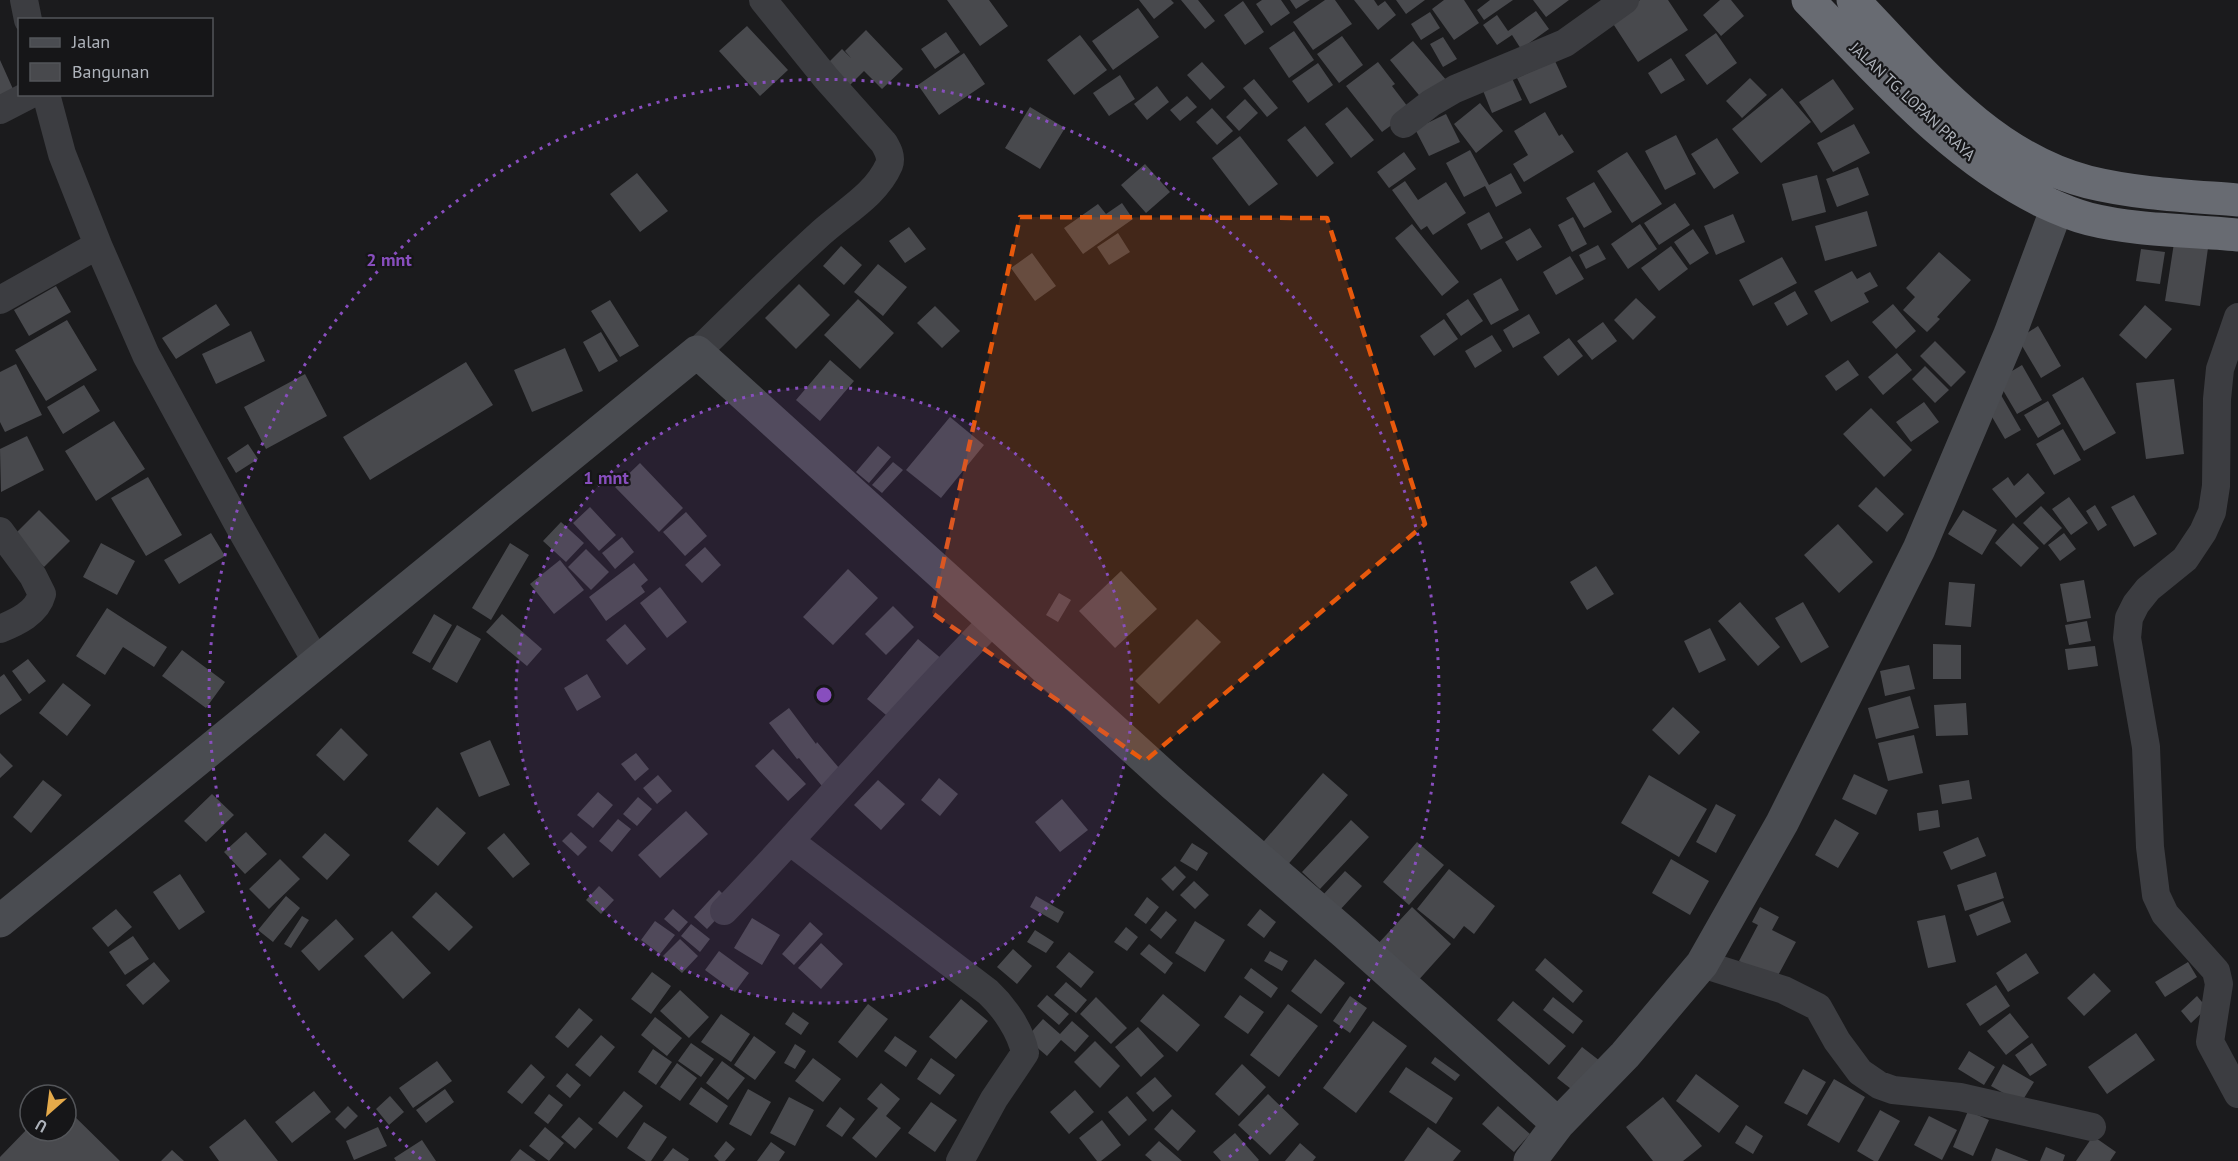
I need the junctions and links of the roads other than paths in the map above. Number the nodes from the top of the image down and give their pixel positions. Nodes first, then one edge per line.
1 (24, 0) edge
2 (763, 0) edge
3 (1625, 0) edge
4 (1853, 0) edge
5 (1811, 1) edge
6 (28, 18) edge
7 (27, 96) edge
8 (47, 96) edge
9 (0, 110) edge
10 (1404, 124) dead end
11 (2238, 200) edge
12 (2057, 208) junction
13 (2238, 235) edge
14 (98, 245) junction
15 (0, 300) edge
16 (2238, 317) edge
17 (697, 352) junction
18 (0, 531) edge
19 (994, 620) junction
20 (0, 629) edge
21 (316, 661) junction
22 (791, 842) junction
23 (724, 911) dead end
24 (0, 921) edge
25 (1702, 964) junction
26 (2238, 1094) edge
27 (1558, 1124) junction
28 (2092, 1127) dead end
29 (960, 1161) edge
30 (1530, 1161) edge

1 - 6 street
2 - 17 street
3 - 10 street
4 - 11 highway, JALAN TG. LOPAN PRAYA
5 - 12 highway, JALAN TG. LOPAN PRAYA
7 - 9 street
8 - 14 street
12 - 13 highway, JALAN TG. LOPAN PRAYA
12 - 25 street
14 - 15 street
14 - 21 street
16 - 26 street
17 - 19 street
17 - 21 street
18 - 20 street
19 - 22 street
19 - 27 street
21 - 24 street
22 - 23 street
22 - 29 street
25 - 27 street
25 - 28 street
27 - 30 street

